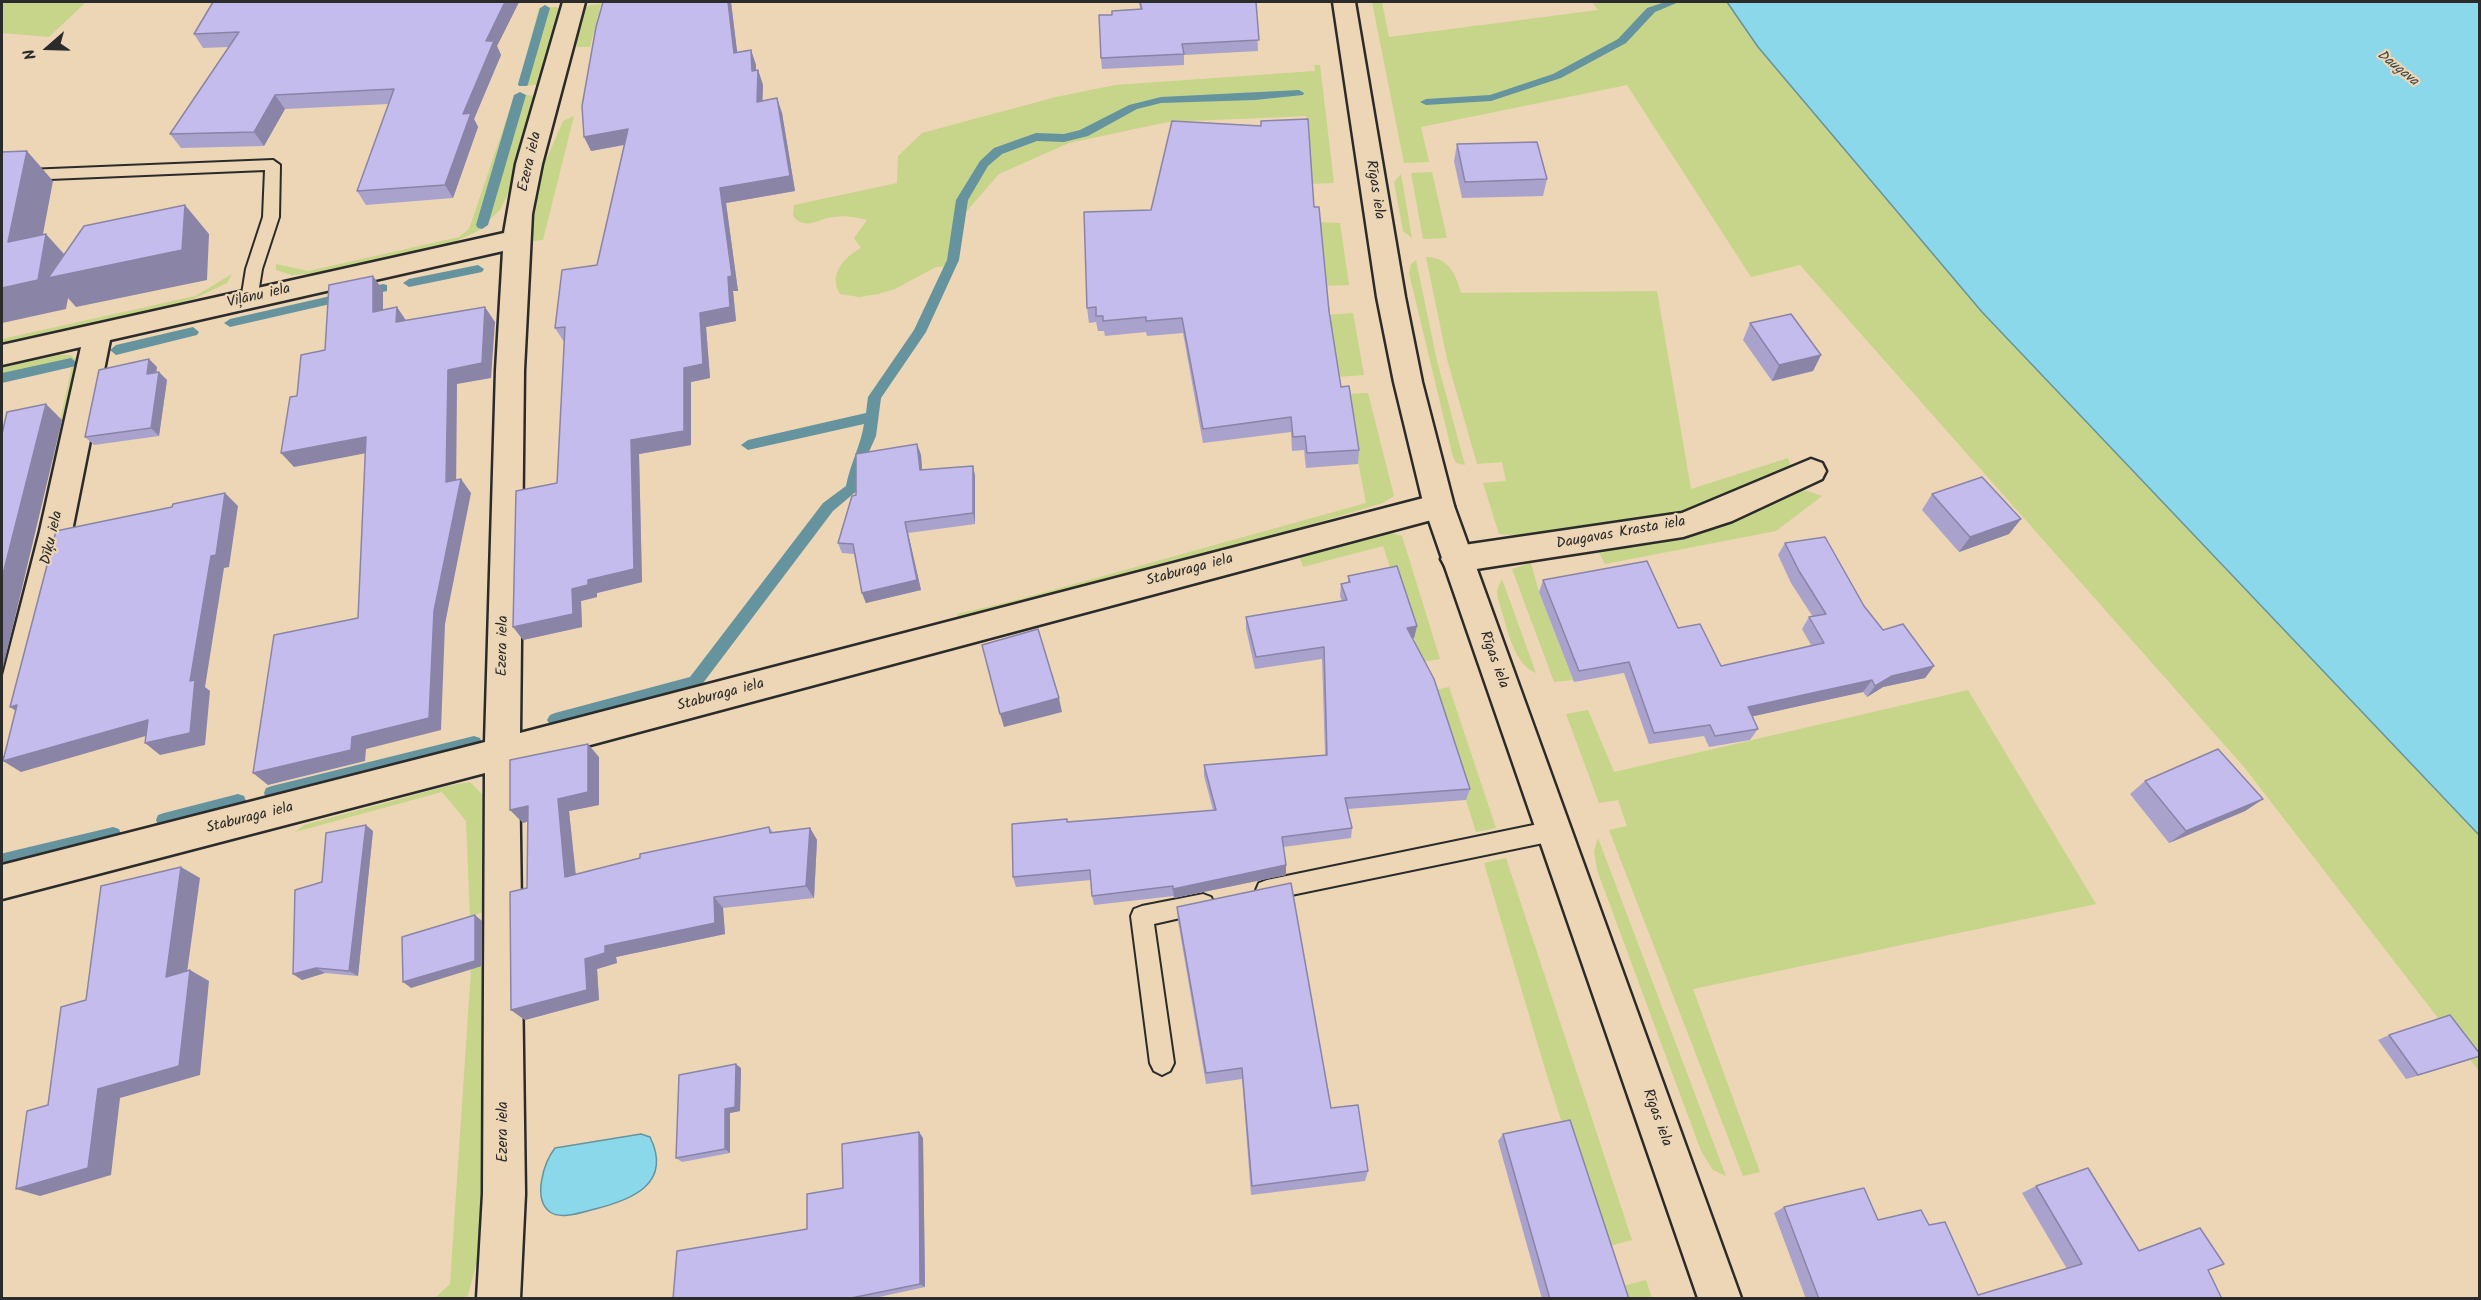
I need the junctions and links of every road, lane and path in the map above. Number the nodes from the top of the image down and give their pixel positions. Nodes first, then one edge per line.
1 (574, 2) edge
2 (1344, 2) edge
3 (2, 176) edge
4 (517, 239) junction
5 (249, 300) junction
6 (98, 333) junction
7 (2, 356) edge
8 (1811, 471) dead end
9 (1439, 506) junction
10 (1457, 559) junction
11 (2, 742) edge
12 (502, 753) junction
13 (1553, 831) junction
14 (2, 882) edge
15 (1247, 894) edge
16 (1224, 899) edge
17 (1162, 1063) dead end
18 (498, 1299) edge
19 (1720, 1299) edge

1 - 4 street, Ezera iela
2 - 9 street, Rīgas iela
3 - 5 lane
4 - 5 street, Viļānu iela
4 - 12 street, Ezera iela
5 - 6 street, Viļānu iela
6 - 7 street, Viļānu iela
6 - 11 street, Dīķu iela
8 - 10 street, Daugavas Krasta iela
9 - 10 street, Rīgas iela
9 - 12 street, Staburaga iela
10 - 13 street, Rīgas iela
12 - 14 street, Staburaga iela
12 - 18 street, Ezera iela
13 - 15 lane
13 - 19 street, Rīgas iela
16 - 17 lane

